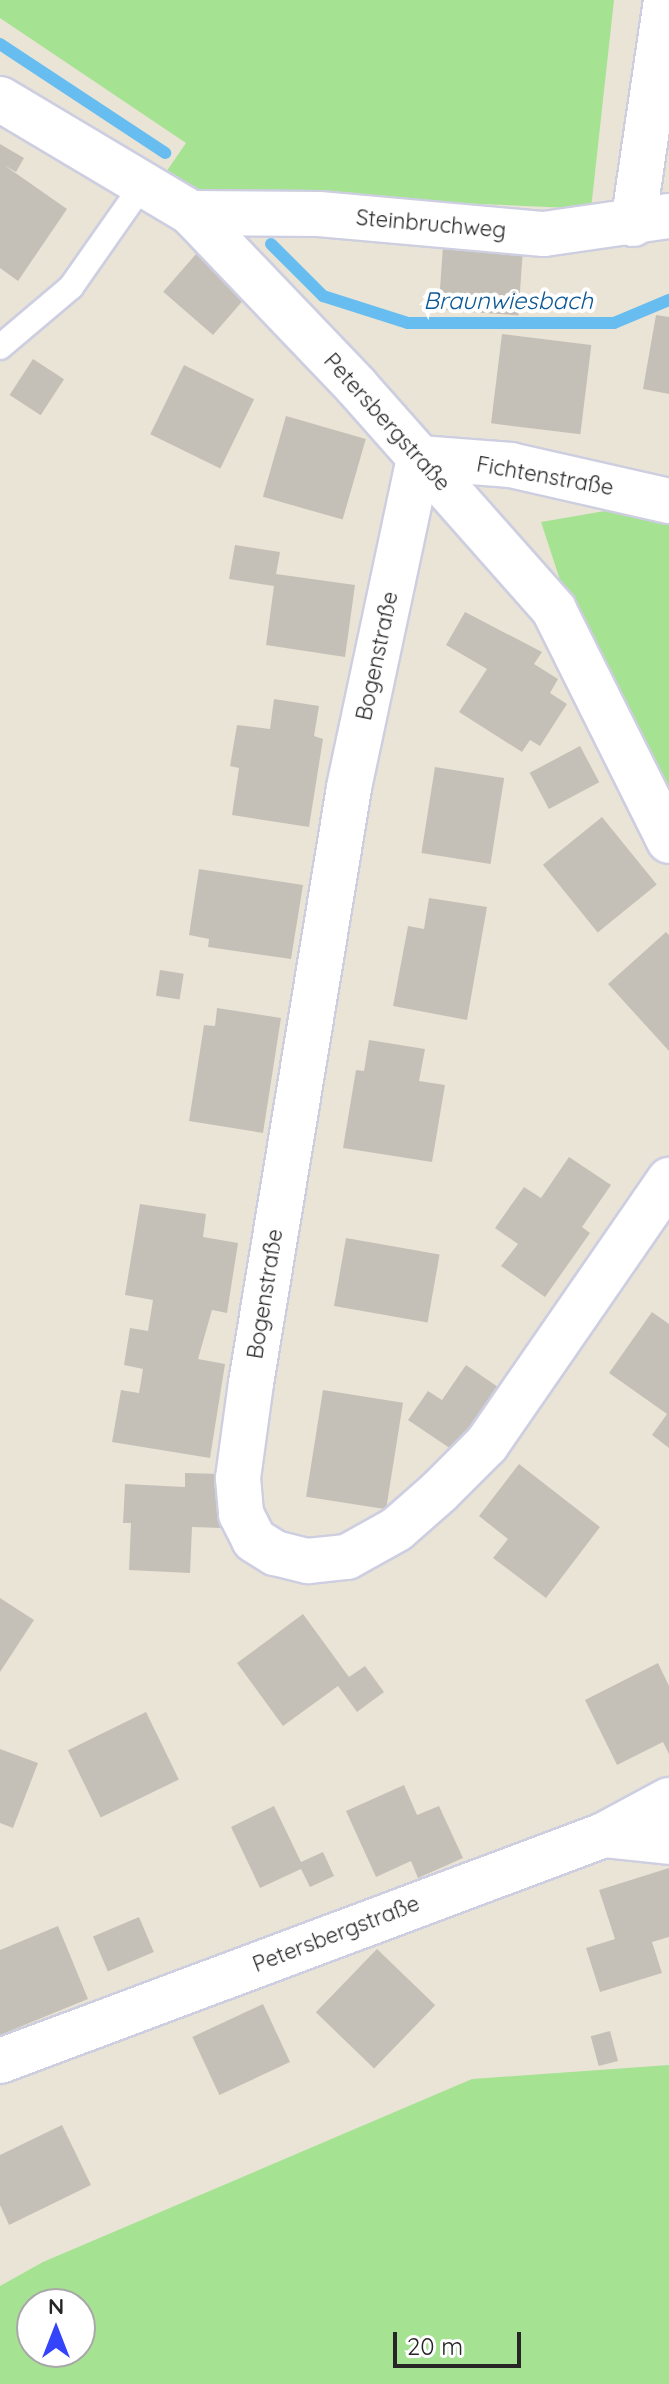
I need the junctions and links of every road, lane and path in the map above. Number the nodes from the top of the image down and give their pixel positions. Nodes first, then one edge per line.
1 (666, 0) edge
2 (0, 99) edge
3 (143, 184) junction
4 (191, 213) junction
5 (651, 220) edge
6 (0, 347) edge
7 (419, 458) junction
8 (669, 501) edge
9 (669, 841) edge
10 (669, 1180) edge
11 (669, 1800) edge
12 (604, 1835) junction
13 (669, 1842) edge
14 (0, 2061) edge

1 - 5 street
2 - 3 street, Petersbergstraße
3 - 4 street, Petersbergstraße
3 - 6 lane
4 - 5 street, Steinbruchweg
4 - 7 street, Petersbergstraße
7 - 8 street, Fichtenstraße
7 - 9 street, Petersbergstraße
7 - 10 street, Bogenstraße
11 - 12 street, Petersbergstraße
12 - 13 street
12 - 14 street, Petersbergstraße

